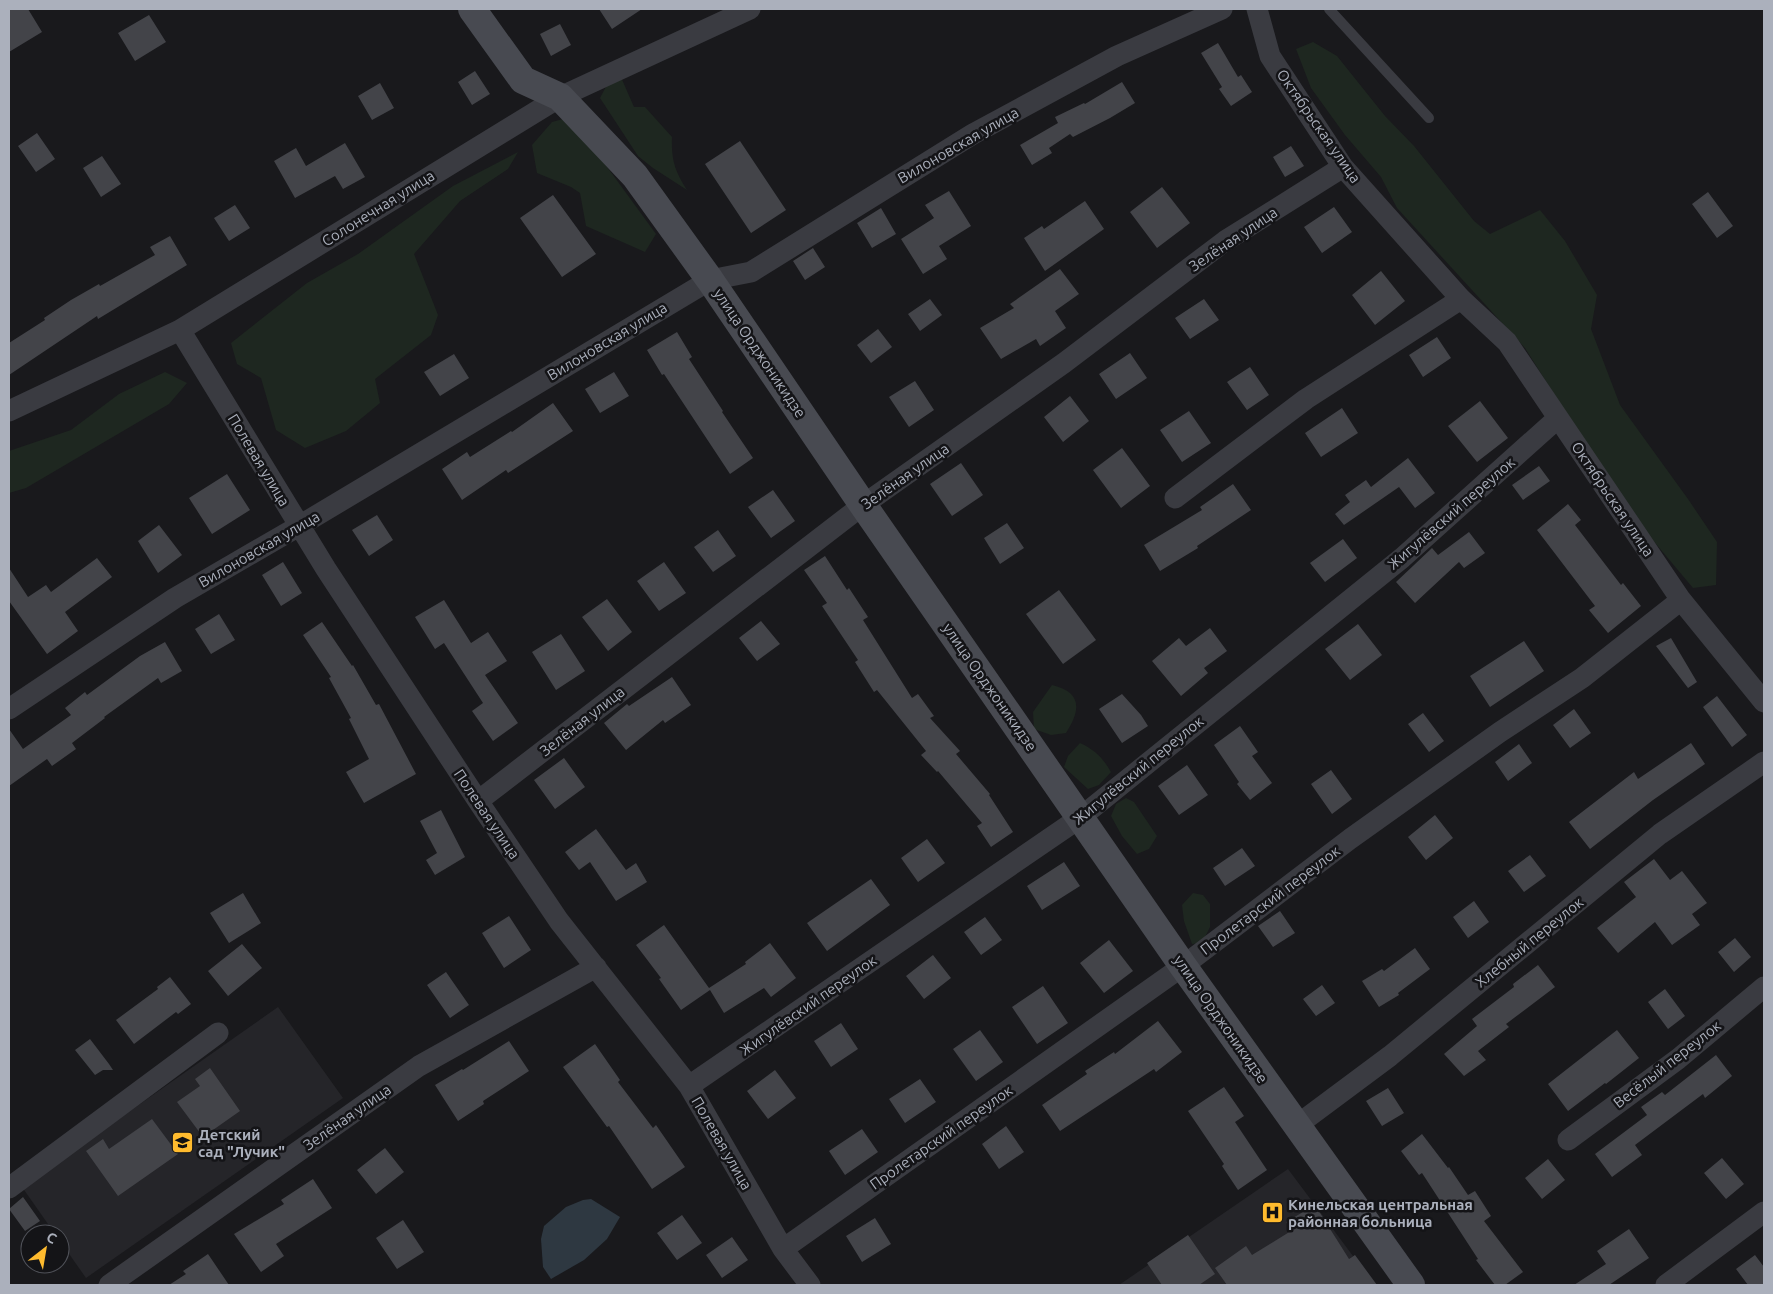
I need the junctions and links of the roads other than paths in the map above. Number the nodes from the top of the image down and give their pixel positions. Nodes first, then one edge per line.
1 (472, 9) edge
2 (750, 9) edge
3 (1222, 9) edge
4 (1257, 9) edge
5 (1328, 9) edge
6 (560, 97) junction
7 (1429, 118) dead end
8 (1343, 167) junction
9 (710, 280) junction
10 (1461, 299) junction
11 (180, 330) junction
12 (9, 411) edge
13 (1558, 418) junction
14 (1175, 498) dead end
15 (863, 505) junction
16 (299, 526) junction
17 (1681, 600) junction
18 (1764, 702) edge
19 (9, 709) edge
20 (1764, 762) edge
21 (478, 801) junction
22 (1081, 817) junction
23 (1183, 966) junction
24 (596, 967) junction
25 (1764, 987) edge
26 (218, 1032) dead end
27 (689, 1086) junction
28 (1296, 1126) junction
29 (1568, 1140) dead end
30 (9, 1188) edge
31 (1764, 1212) edge
32 (783, 1249) junction
33 (108, 1285) edge
34 (810, 1285) edge
35 (1411, 1285) edge
36 (1666, 1285) edge

1 - 6 street
2 - 6 street, Солонечная улица
3 - 9 street, Вилоновская улица
4 - 8 street, Октябрьская улица
5 - 7 lane
6 - 9 street, улица Орджоникидзе
6 - 11 street, Солонечная улица
8 - 10 street, Октябрьская улица
8 - 15 street, Зелёная улица
9 - 15 street, улица Орджоникидзе
9 - 16 street, Вилоновская улица
10 - 13 street, Октябрьская улица
10 - 14 street
11 - 12 street, Солонечная улица
11 - 16 street, Полевая улица
13 - 17 street, Октябрьская улица
13 - 22 street, Жигулёвский переулок
15 - 21 street, Зелёная улица
15 - 22 street, улица Орджоникидзе
16 - 19 street, Вилоновская улица
16 - 21 street, Полевая улица
17 - 18 street, Октябрьская улица
17 - 23 street, Пролетарский переулок
20 - 28 street, Хлебный переулок
21 - 24 street, Полевая улица
22 - 23 street, улица Орджоникидзе
22 - 27 street, Жигулёвский переулок
23 - 28 street, улица Орджоникидзе
23 - 32 street, Пролетарский переулок
24 - 27 street, Полевая улица
24 - 33 street, Зелёная улица
25 - 29 street, Весёлый переулок
26 - 30 street
27 - 32 street, Полевая улица
28 - 35 street, улица Орджоникидзе
31 - 36 street
32 - 34 street, Полевая улица

